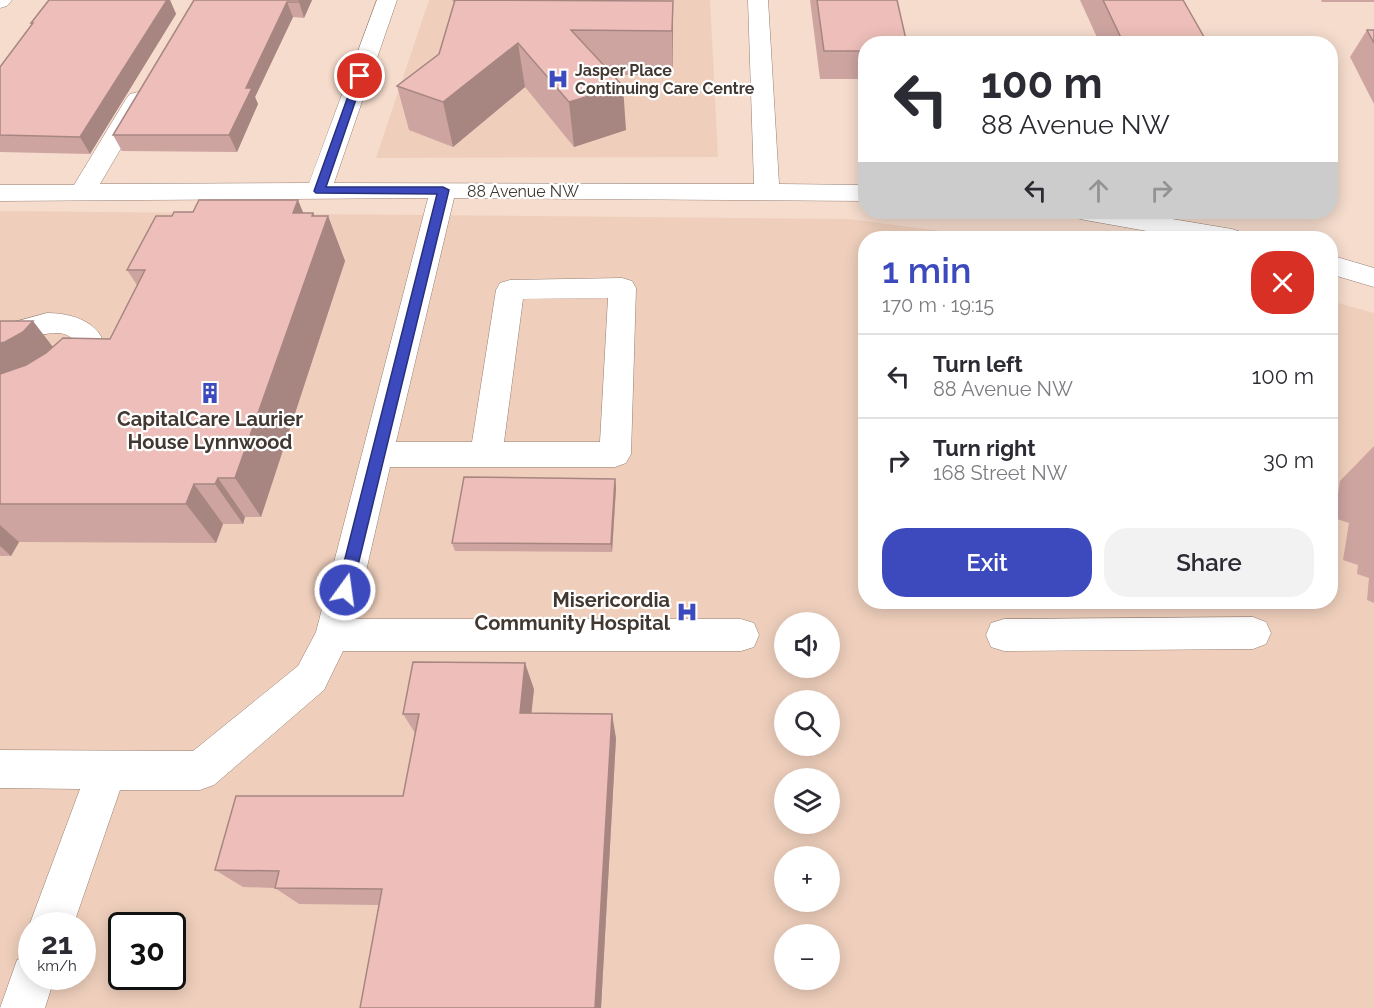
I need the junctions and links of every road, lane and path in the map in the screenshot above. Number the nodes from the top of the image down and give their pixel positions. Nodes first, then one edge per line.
1 (387, 0) edge
2 (758, 0) edge
3 (149, 81) edge
4 (443, 190) junction
5 (319, 191) junction
6 (0, 193) edge
7 (82, 193) junction
8 (767, 193) junction
9 (858, 193) edge
10 (1125, 219) edge
11 (1192, 231) edge
12 (1338, 267) edge
13 (1374, 278) edge
14 (0, 338) edge
15 (0, 408) edge
16 (378, 455) junction
17 (486, 455) junction
18 (1253, 633) dead end
19 (333, 635) junction
20 (741, 635) dead end
21 (1004, 635) dead end
22 (0, 769) edge
23 (107, 770) junction
24 (56, 912) edge
25 (28, 990) edge
26 (22, 1008) edge

1 - 5 street
2 - 8 street
3 - 7 street
4 - 5 street, 88 Avenue NW
4 - 8 street, 88 Avenue NW
4 - 16 street
5 - 7 street, 88 Avenue NW
6 - 7 street, 88 Avenue NW
8 - 9 street, 88 Avenue NW
10 - 11 street
12 - 13 street
14 - 15 street
16 - 17 street
16 - 19 street
17 - 17 street
18 - 21 street
19 - 20 street
19 - 23 street
22 - 23 street
23 - 24 street
25 - 26 street

